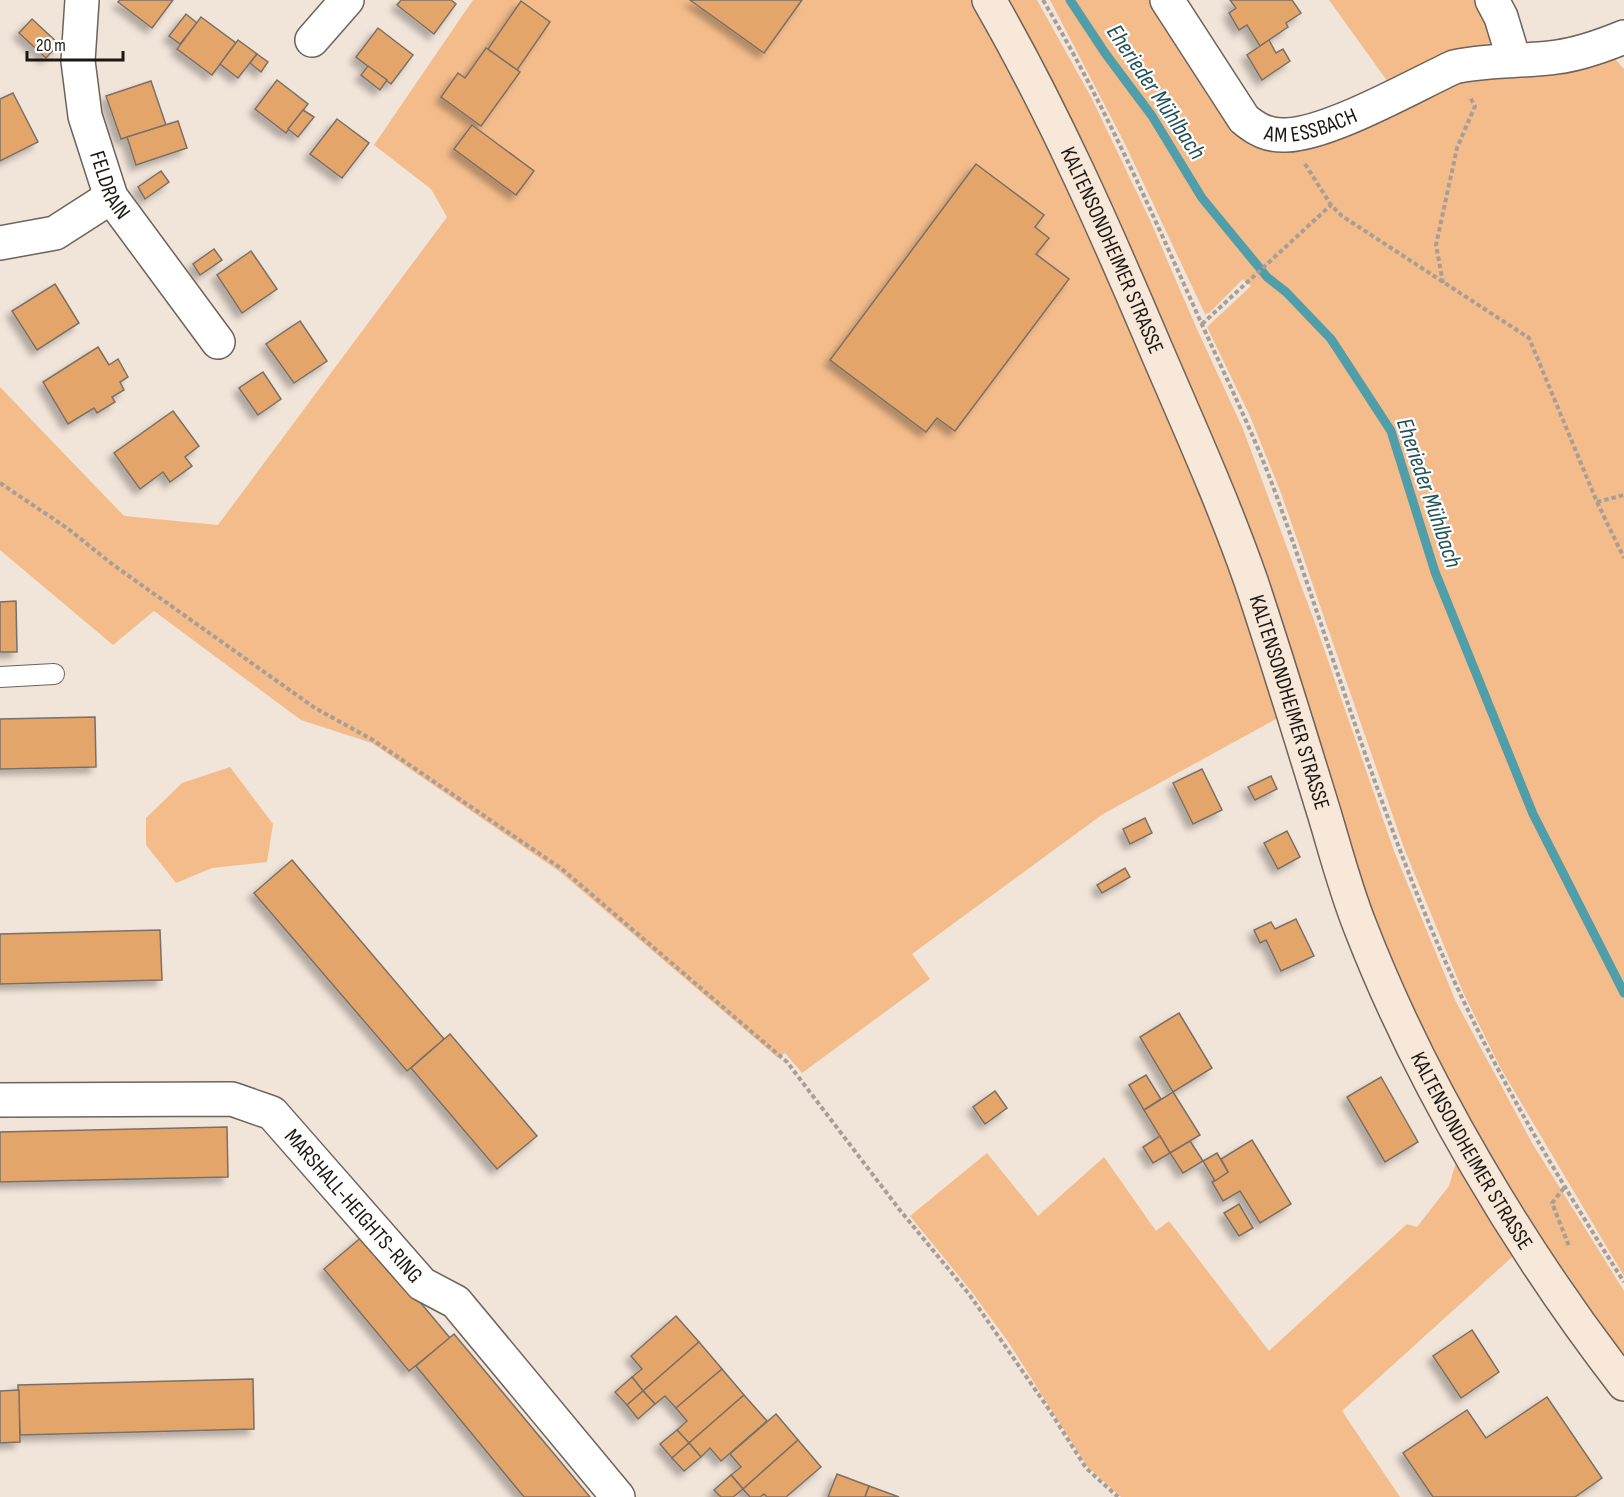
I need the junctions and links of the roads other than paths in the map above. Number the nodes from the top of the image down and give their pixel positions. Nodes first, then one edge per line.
1 (82, 0) edge
2 (347, 0) edge
3 (989, 0) edge
4 (1167, 0) edge
5 (1492, 0) edge
6 (1624, 37) edge
7 (312, 40) dead end
8 (1514, 60) junction
9 (111, 197) junction
10 (0, 243) edge
11 (218, 342) dead end
12 (54, 674) dead end
13 (0, 677) edge
14 (0, 1100) edge
15 (1624, 1384) edge
16 (618, 1497) edge

1 - 9 street, FELDRAIN
2 - 7 street
3 - 15 main road, KALTENSONDHEIMER STRASSE
4 - 8 street, AM ESSBACH
5 - 8 street
6 - 8 street, AM ESSBACH
9 - 10 street
9 - 11 street, FELDRAIN
12 - 13 lane
14 - 16 street, MARSHALL-HEIGHTS-RING

